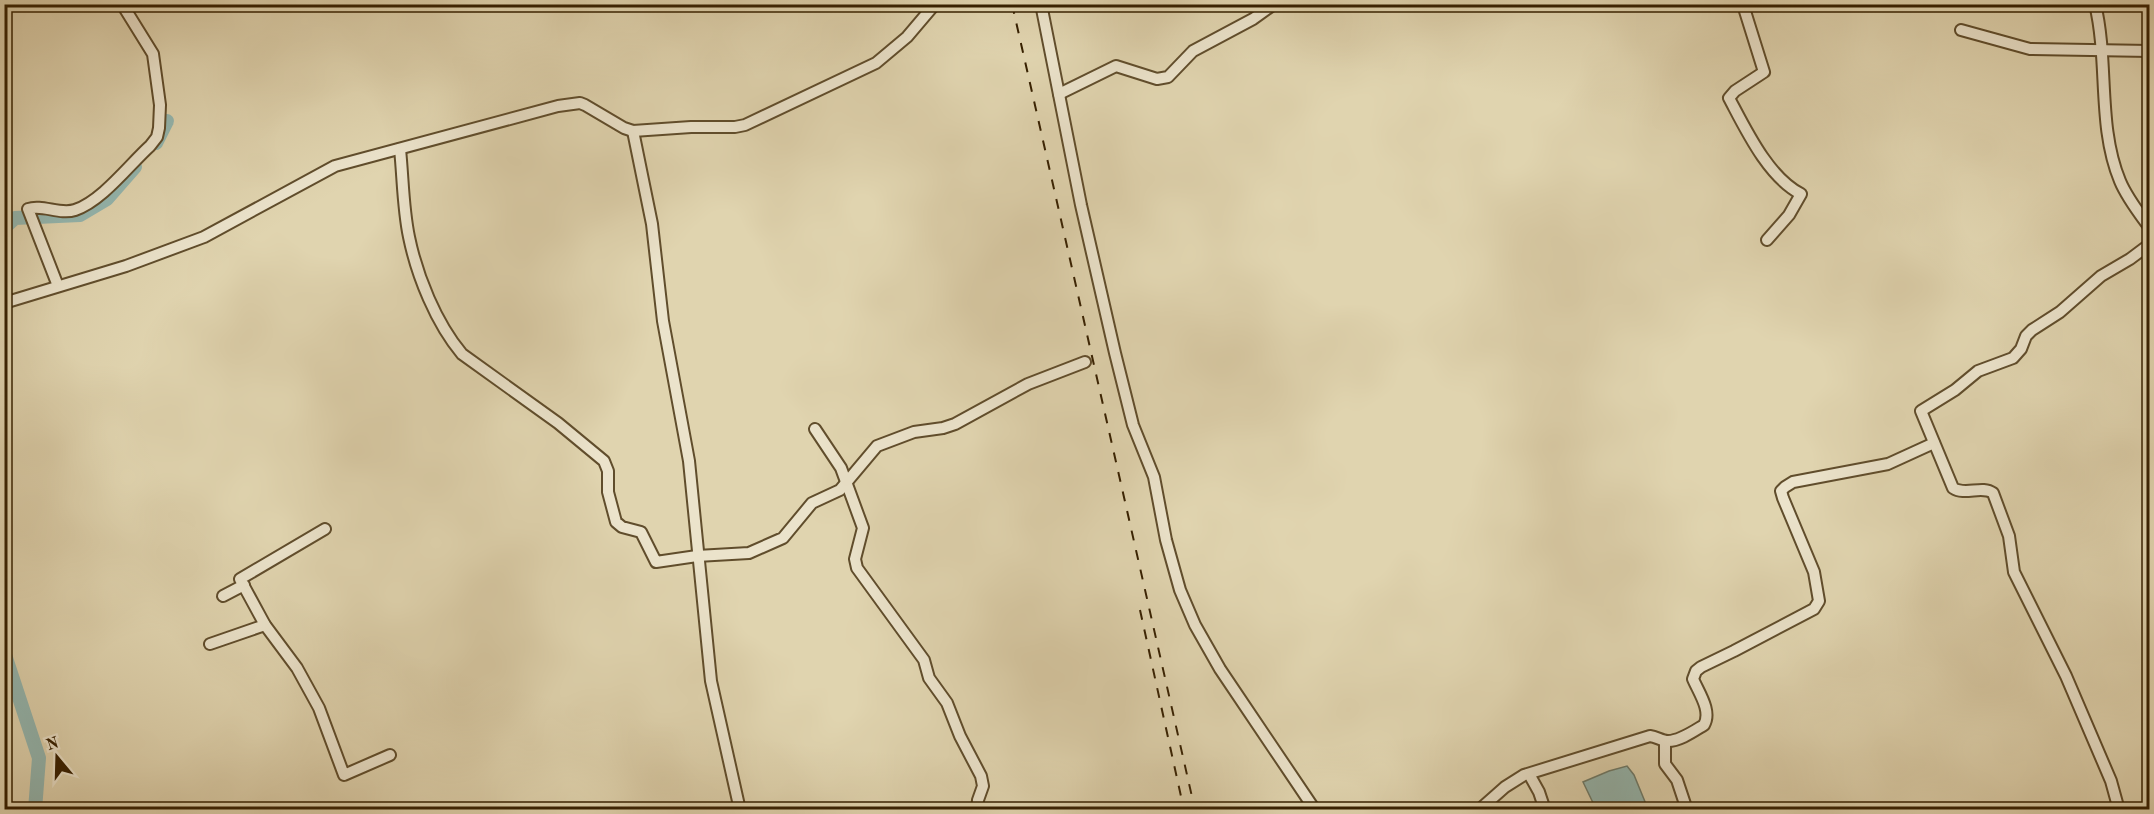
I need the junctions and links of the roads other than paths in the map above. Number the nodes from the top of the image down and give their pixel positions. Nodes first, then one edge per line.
1 (122, 4) edge
2 (935, 4) edge
3 (1041, 4) edge
4 (1274, 4) edge
5 (1745, 4) edge
6 (2095, 4) edge
7 (1961, 30) dead end
8 (2102, 49) junction
9 (2150, 51) edge
10 (1059, 94) junction
11 (633, 131) junction
12 (400, 149) junction
13 (2150, 228) edge
14 (1767, 240) dead end
15 (2150, 244) edge
16 (58, 286) junction
17 (4, 303) edge
18 (1085, 362) dead end
19 (815, 429) dead end
20 (1934, 443) junction
21 (846, 481) junction
22 (325, 529) dead end
23 (697, 556) junction
24 (244, 585) junction
25 (223, 596) dead end
26 (266, 625) junction
27 (210, 644) dead end
28 (1665, 741) junction
29 (390, 755) dead end
30 (1529, 774) junction
31 (740, 810) edge
32 (977, 810) edge
33 (1315, 810) edge
34 (1479, 810) edge
35 (1545, 810) edge
36 (1687, 810) edge
37 (2119, 810) edge

1 - 16 street
2 - 11 street
3 - 10 street
4 - 10 street
5 - 14 street
6 - 8 street
7 - 8 street
8 - 9 street
8 - 13 street
10 - 33 street
11 - 12 street
11 - 23 street
12 - 16 street
12 - 23 street
15 - 20 street
16 - 17 street
18 - 21 street
19 - 21 street
20 - 28 street
20 - 37 street
21 - 23 street
21 - 32 street
22 - 24 street
23 - 31 street
24 - 25 street
24 - 26 street
26 - 27 street
26 - 29 street
28 - 30 street
28 - 36 street
30 - 34 street
30 - 35 street

